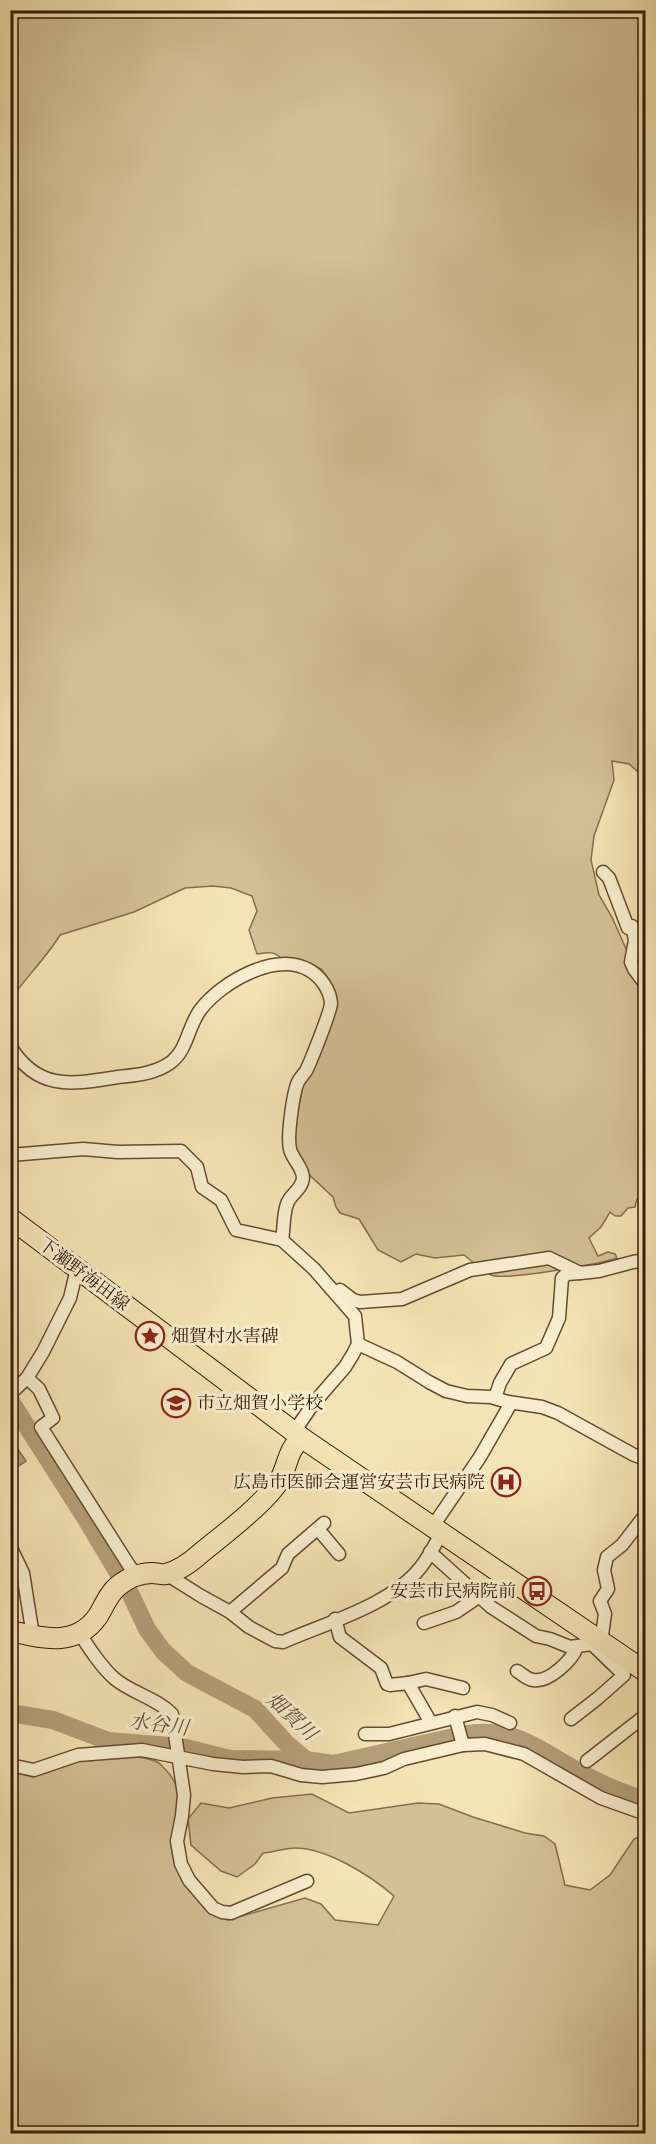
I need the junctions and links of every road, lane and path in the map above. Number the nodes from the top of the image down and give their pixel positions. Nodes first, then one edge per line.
1 (603, 872) dead end
2 (645, 984) edge
3 (10, 1046) edge
4 (10, 1155) edge
5 (10, 1218) edge
6 (282, 1240) junction
7 (645, 1264) edge
8 (79, 1269) junction
9 (314, 1269) junction
10 (579, 1273) junction
11 (358, 1344) junction
12 (19, 1386) edge
13 (495, 1398) junction
14 (511, 1403) junction
15 (298, 1435) junction
16 (645, 1460) edge
17 (645, 1514) edge
18 (437, 1529) junction
19 (10, 1546) edge
20 (430, 1552) junction
21 (339, 1554) dead end
22 (166, 1574) junction
23 (136, 1576) junction
24 (478, 1597) junction
25 (230, 1612) junction
26 (335, 1619) junction
27 (424, 1623) dead end
28 (10, 1631) edge
29 (80, 1633) junction
30 (33, 1636) junction
31 (597, 1642) junction
32 (577, 1647) junction
33 (517, 1671) dead end
34 (645, 1672) edge
35 (408, 1683) junction
36 (463, 1688) dead end
37 (645, 1715) edge
38 (455, 1719) junction
39 (571, 1719) dead end
40 (431, 1723) junction
41 (510, 1723) dead end
42 (364, 1734) dead end
43 (463, 1744) junction
44 (177, 1753) junction
45 (588, 1761) dead end
46 (10, 1765) edge
47 (645, 1814) edge
48 (307, 1881) dead end

1 - 2 street
3 - 6 street
4 - 6 street
5 - 8 main road, 下瀬野海田線
6 - 9 street
7 - 10 street
8 - 12 street
8 - 15 main road, 下瀬野海田線
9 - 10 street
9 - 11 street
10 - 13 street
11 - 13 street
11 - 15 street
12 - 23 street
13 - 14 street
14 - 16 street
14 - 18 street
15 - 18 main road, 下瀬野海田線
15 - 22 main road
17 - 31 street
18 - 20 street
18 - 31 main road, 下瀬野海田線
19 - 30 street
20 - 24 street
20 - 26 street
21 - 25 street
22 - 23 main road
22 - 25 street
23 - 29 main road
24 - 27 street
24 - 32 street
25 - 26 street
26 - 35 street
28 - 30 main road
29 - 30 main road
29 - 44 street
31 - 32 street
31 - 34 main road, 下瀬野海田線
31 - 39 street
32 - 33 street
35 - 36 street
35 - 40 street
37 - 45 street
38 - 40 street
38 - 41 street
38 - 43 street
40 - 42 street
43 - 44 street
43 - 47 street
44 - 46 street
44 - 48 street

